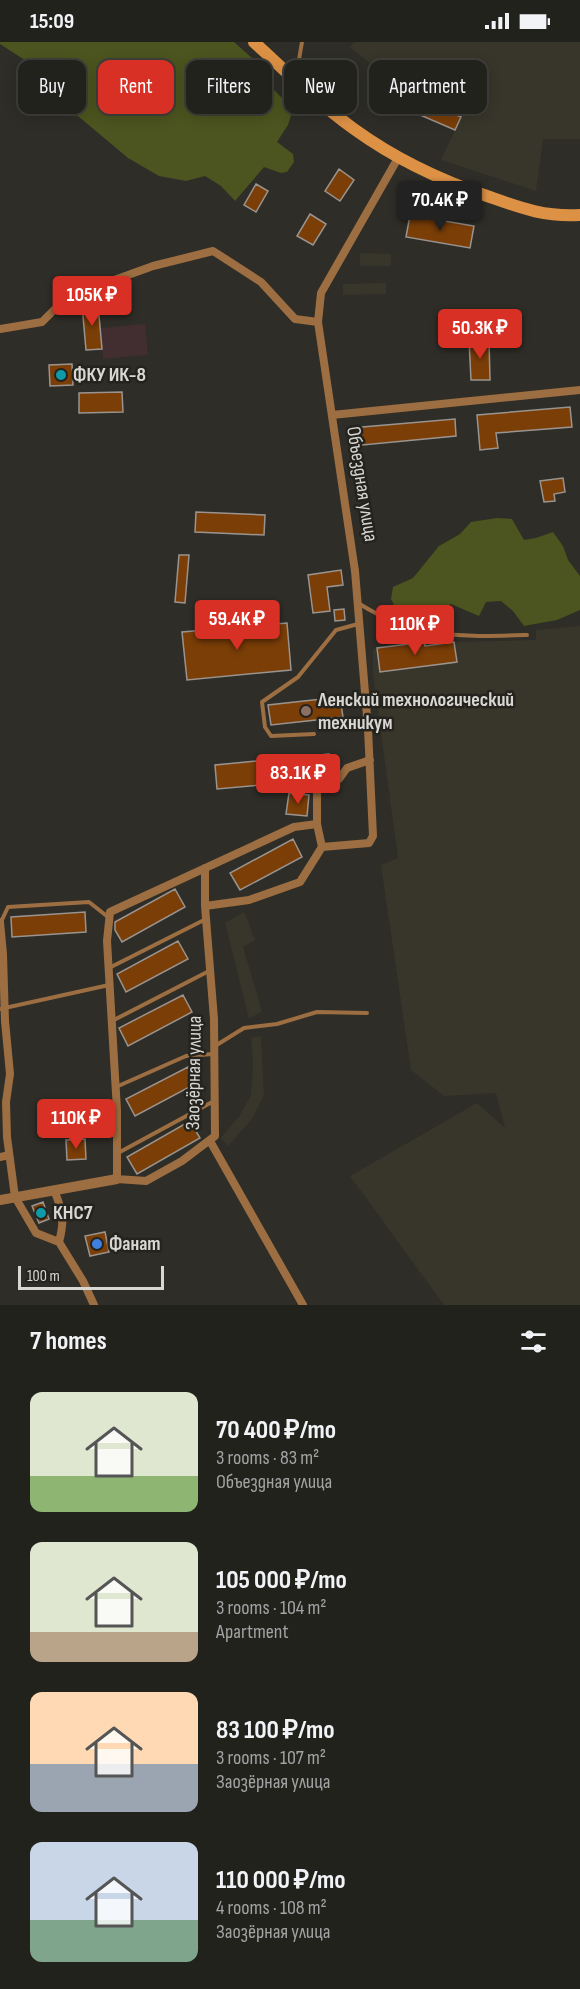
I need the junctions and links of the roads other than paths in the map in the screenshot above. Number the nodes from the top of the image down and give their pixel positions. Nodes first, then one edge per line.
1 (254, 42) edge
2 (302, 42) edge
3 (299, 60) edge
4 (284, 70) edge
5 (336, 114) edge
6 (399, 158) junction
7 (580, 215) edge
8 (318, 322) junction
9 (0, 329) edge
10 (580, 390) edge
11 (332, 415) junction
12 (357, 603) junction
13 (359, 624) junction
14 (527, 635) dead end
15 (314, 734) dead end
16 (370, 760) junction
17 (317, 824) junction
18 (322, 847) junction
19 (205, 868) junction
20 (205, 906) junction
21 (109, 918) junction
22 (206, 919) junction
23 (1, 922) edge
24 (109, 968) junction
25 (210, 971) junction
26 (2, 973) edge
27 (109, 985) junction
28 (2, 1009) edge
29 (367, 1013) dead end
30 (111, 1021) junction
31 (214, 1050) junction
32 (115, 1087) junction
33 (215, 1101) junction
34 (210, 1141) junction
35 (117, 1153) junction
36 (5, 1156) edge
37 (117, 1179) junction
38 (54, 1190) junction
39 (15, 1197) junction
40 (0, 1200) edge
41 (59, 1242) junction
42 (94, 1305) edge
43 (303, 1305) edge

1 - 4 main road
2 - 3 lane
5 - 6 main road
6 - 7 main road
6 - 8 street, Объездная улица
8 - 9 street
8 - 11 street, Объездная улица
10 - 11 street
11 - 12 street, Объездная улица
12 - 13 street, Объездная улица
12 - 14 lane
13 - 15 lane
13 - 16 street, Объездная улица
16 - 17 street
16 - 18 street, Объездная улица
17 - 18 street
17 - 19 street
18 - 20 street
19 - 20 street, Заозёрная улица
19 - 21 street
20 - 22 street, Заозёрная улица
21 - 23 lane
21 - 24 street
22 - 24 lane
22 - 25 street, Заозёрная улица
23 - 26 street
24 - 27 street
25 - 30 lane
25 - 31 street, Заозёрная улица
26 - 28 street
27 - 28 lane
27 - 30 street
28 - 36 street
29 - 31 lane
30 - 32 street
31 - 32 lane
31 - 33 street, Заозёрная улица
32 - 35 street
33 - 34 street, Заозёрная улица
33 - 35 lane
34 - 37 street, Заозёрная улица
34 - 43 street
35 - 37 street
36 - 39 street
37 - 38 street, Заозёрная улица
38 - 39 street, Заозёрная улица
38 - 41 street
39 - 40 street, Заозёрная улица
39 - 41 street
41 - 42 street

